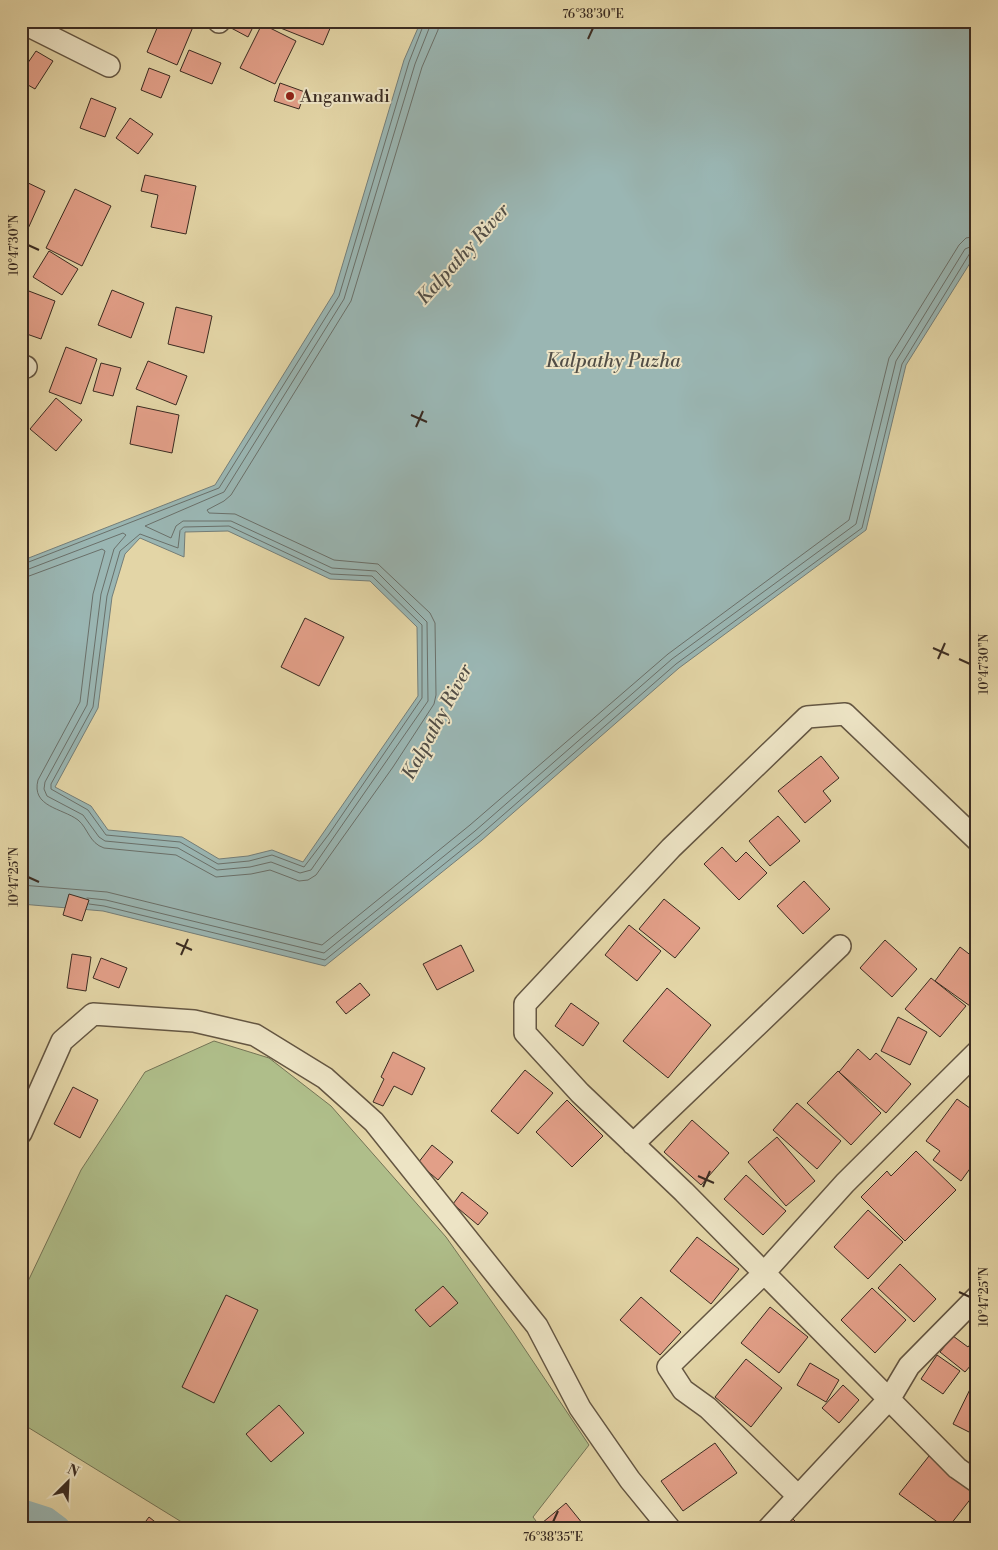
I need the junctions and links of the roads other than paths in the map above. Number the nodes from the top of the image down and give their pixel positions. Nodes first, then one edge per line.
1 (21, 22) edge
2 (108, 66) dead end
3 (977, 840) edge
4 (840, 946) dead end
5 (977, 1052) edge
6 (21, 1133) edge
7 (633, 1144) junction
8 (763, 1274) junction
9 (977, 1296) edge
10 (890, 1398) junction
11 (977, 1482) edge
12 (798, 1496) junction
13 (670, 1529) edge
14 (768, 1529) edge

1 - 2 street
3 - 7 street
4 - 7 street
5 - 8 street
6 - 13 street
7 - 8 street
8 - 10 street
8 - 12 street
9 - 10 street
10 - 11 street
10 - 12 street
12 - 14 street

